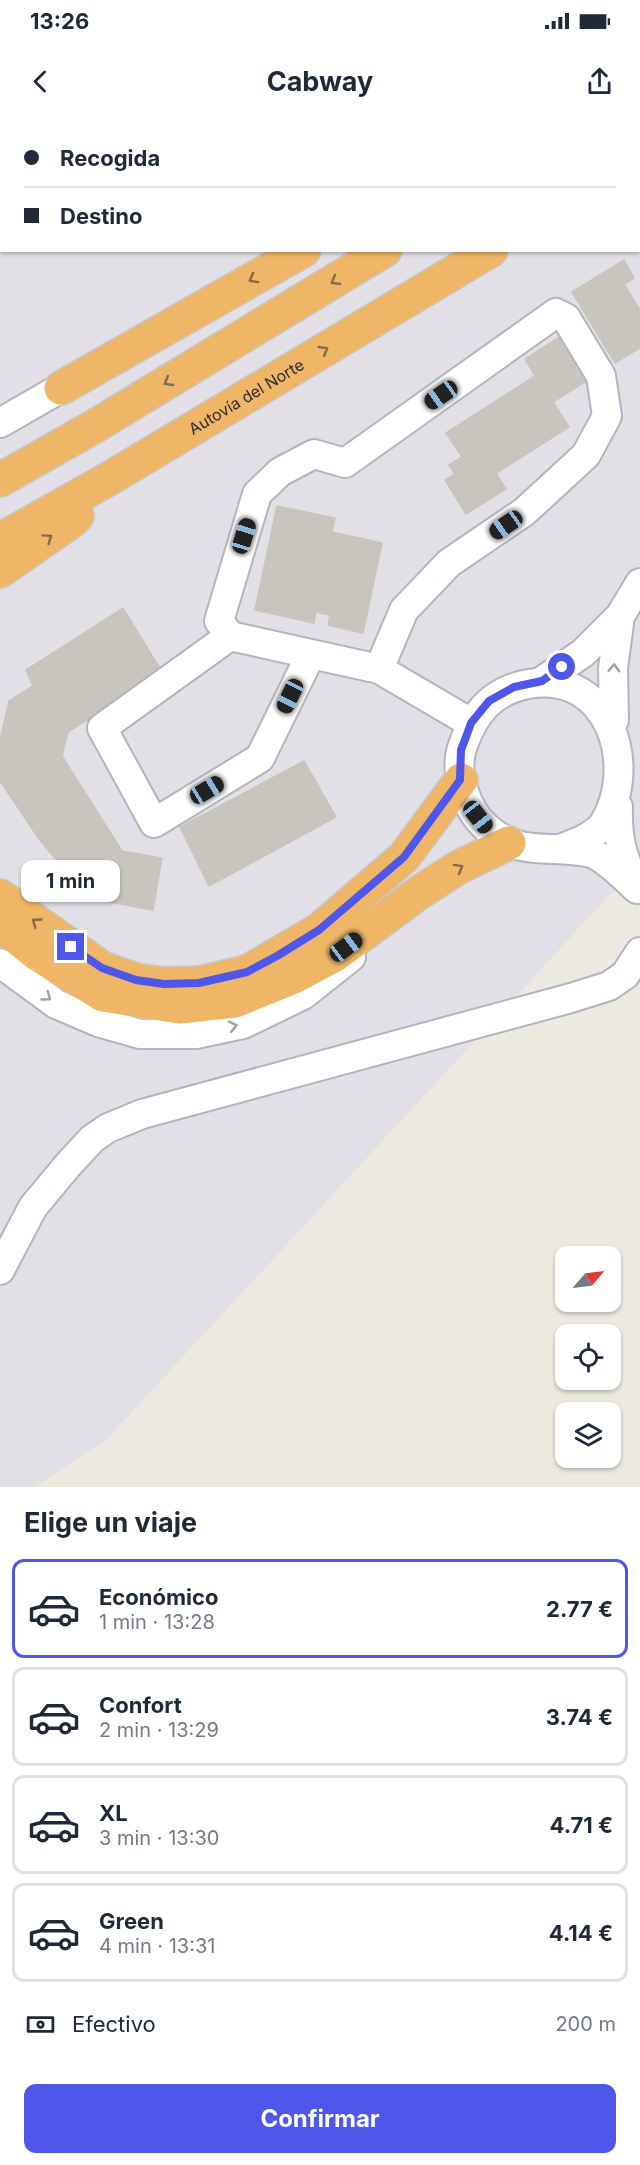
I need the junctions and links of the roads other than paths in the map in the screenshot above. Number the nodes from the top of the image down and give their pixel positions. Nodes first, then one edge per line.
1 (300, 252) edge
2 (382, 252) edge
3 (488, 252) edge
4 (61, 388) junction
5 (0, 417) edge
6 (0, 423) edge
7 (112, 477) junction
8 (0, 480) edge
9 (0, 540) edge
10 (0, 571) edge
11 (640, 583) edge
12 (620, 616) junction
13 (230, 636) junction
14 (311, 654) junction
15 (378, 669) junction
16 (542, 681) junction
17 (614, 720) junction
18 (471, 723) junction
19 (460, 780) junction
20 (618, 807) junction
21 (510, 843) junction
22 (560, 849) junction
23 (639, 893) edge
24 (0, 896) edge
25 (412, 898) junction
26 (0, 924) edge
27 (640, 952) edge
28 (0, 963) edge
29 (0, 1270) edge

1 -> 4 highway
2 -> 8 highway
7 -> 3 highway, Autovía del Norte
4 - 5 street
4 - 6 street
7 - 9 highway, Autovía del Norte
10 -> 7 highway
11 - 12 street
12 - 16 street
17 -> 12 street
13 - 14 street
13 - 14 street
13 - 15 street
14 - 15 street
15 - 18 street
16 - 17 street
16 - 18 street
17 - 20 street
18 - 19 street
19 - 21 street
19 -> 24 highway
20 - 22 street
20 - 23 street
21 - 22 street
25 -> 21 highway
22 - 23 street
25 - 26 highway
28 -> 25 street
27 - 29 street

